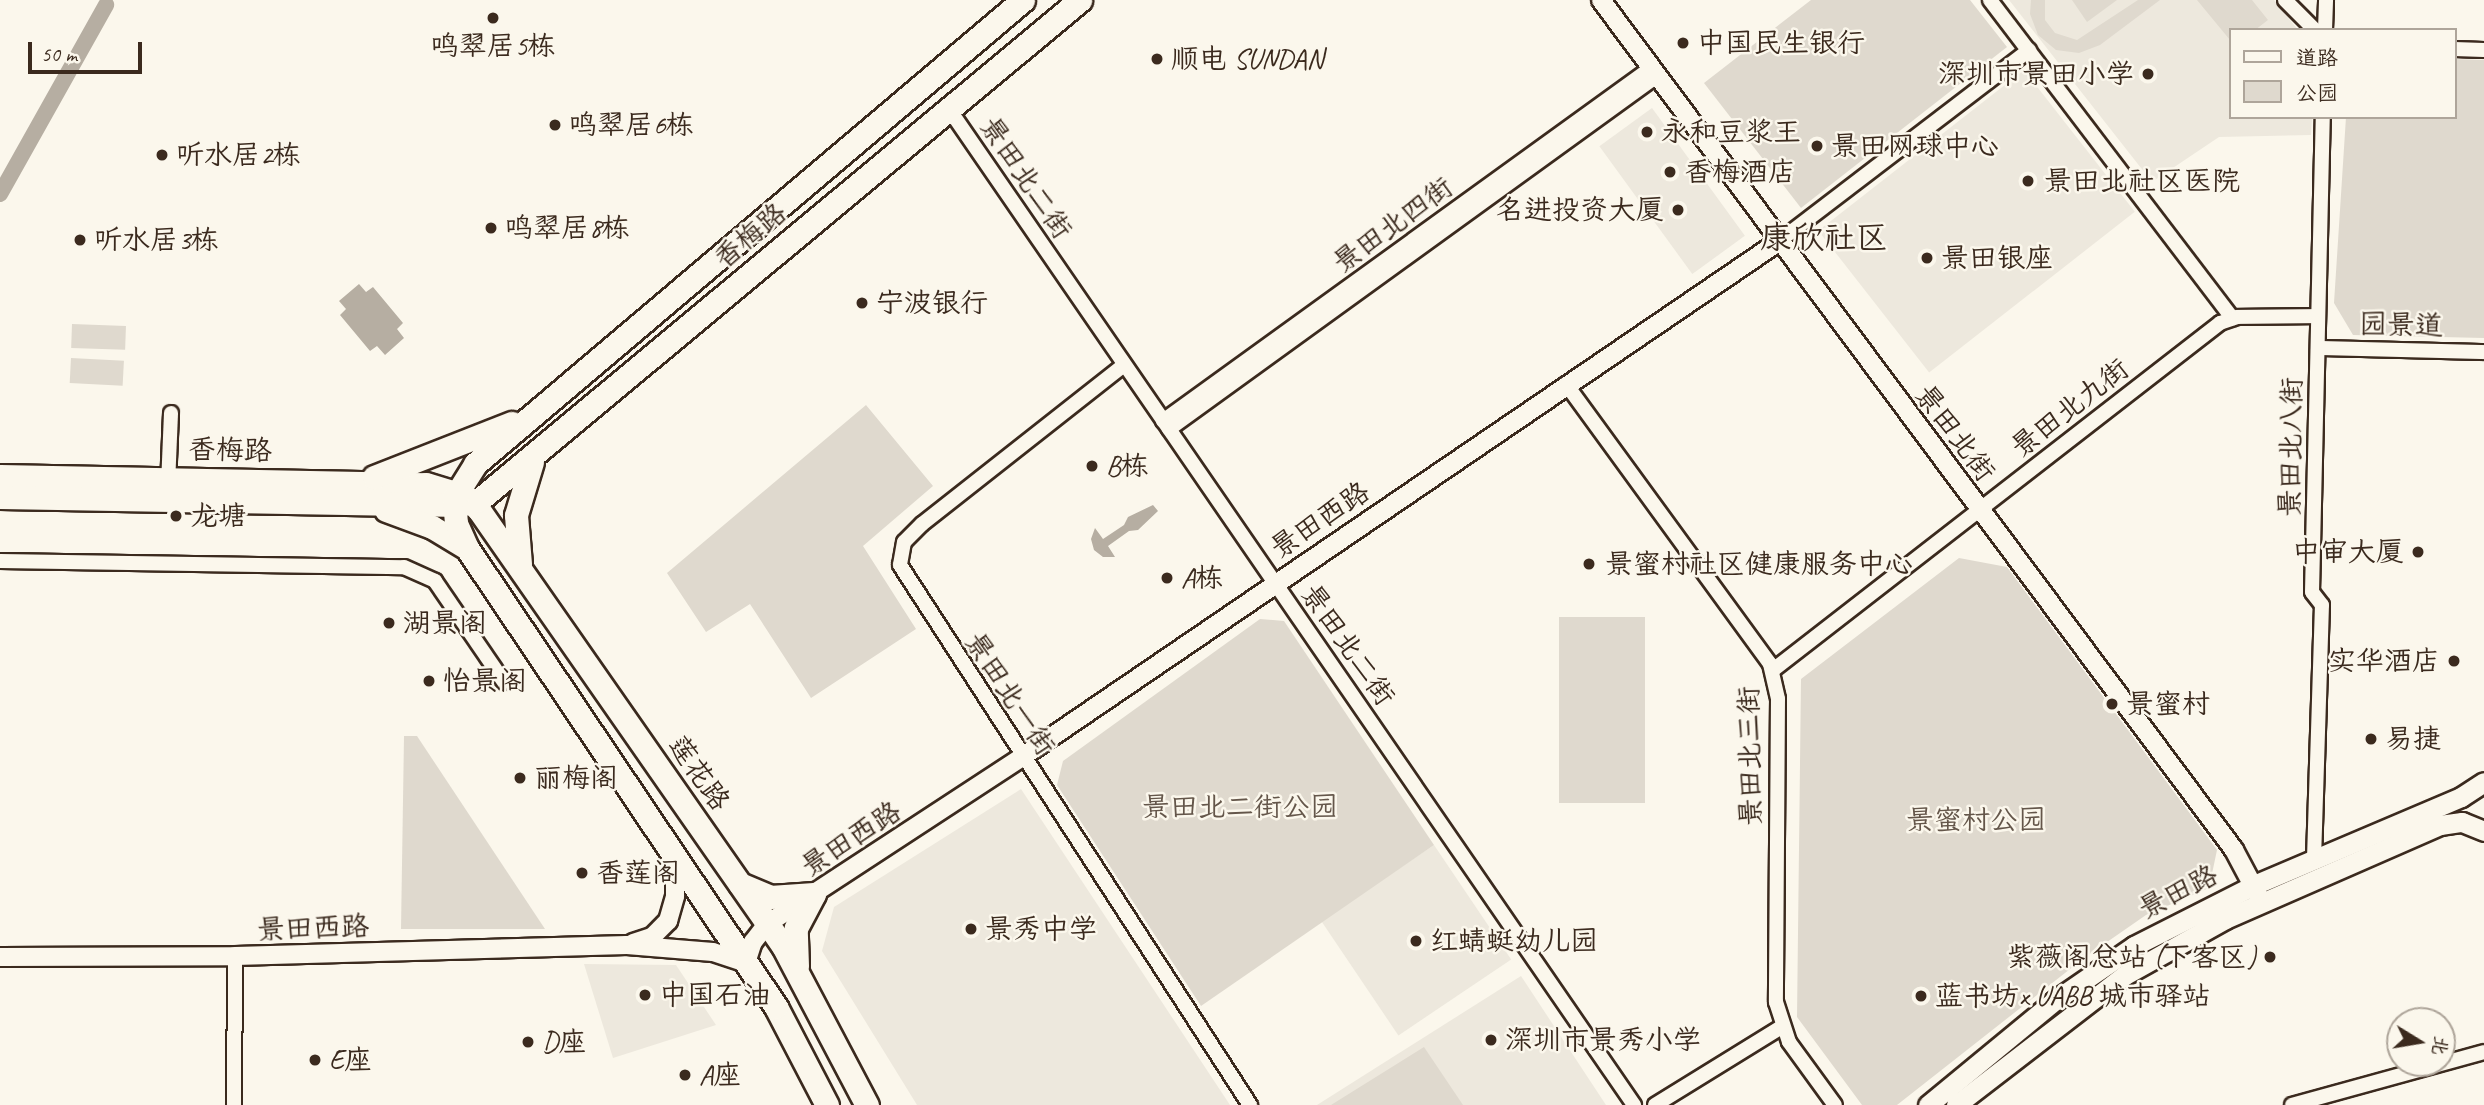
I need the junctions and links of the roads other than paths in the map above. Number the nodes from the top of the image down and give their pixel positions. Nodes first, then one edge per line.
1 (1023, 0) edge
2 (1080, 0) edge
3 (1601, 0) edge
4 (1990, 0) edge
5 (2285, 0) edge
6 (2326, 0) edge
7 (2313, 28) edge
8 (2325, 28) edge
9 (2456, 49) edge
10 (2028, 50) junction
11 (2484, 50) edge
12 (1654, 72) junction
13 (949, 109) junction
14 (2323, 119) edge
15 (1777, 242) junction
16 (2318, 316) junction
17 (2231, 318) junction
18 (2318, 348) junction
19 (2484, 352) edge
20 (1124, 365) junction
21 (1566, 384) junction
22 (548, 402) junction
23 (171, 413) dead end
24 (1166, 425) junction
25 (538, 453) junction
26 (0, 475) edge
27 (340, 482) junction
28 (168, 489) junction
29 (0, 497) edge
30 (461, 500) junction
31 (363, 503) junction
32 (1980, 510) junction
33 (467, 548) junction
34 (0, 561) edge
35 (527, 579) junction
36 (1275, 582) junction
37 (1773, 670) junction
38 (593, 673) junction
39 (503, 682) dead end
40 (563, 691) junction
41 (1022, 757) junction
42 (2484, 782) edge
43 (2484, 831) edge
44 (675, 858) junction
45 (2314, 859) junction
46 (740, 884) junction
47 (814, 894) junction
48 (2257, 894) junction
49 (767, 924) junction
50 (626, 945) junction
51 (236, 956) junction
52 (0, 957) edge
53 (746, 963) junction
54 (801, 979) junction
55 (1783, 1026) junction
56 (2484, 1052) edge
57 (234, 1105) edge
58 (827, 1105) edge
59 (867, 1105) edge
60 (1250, 1105) edge
61 (1634, 1105) edge
62 (1655, 1105) edge
63 (1835, 1105) edge
64 (1843, 1105) edge
65 (1928, 1105) edge
66 (1956, 1105) edge
67 (2292, 1105) edge

1 - 22 main road, 香梅路
2 - 13 main road, 香梅路
3 - 12 street, 景田北街
4 - 10 street
5 - 7 street
6 - 8 street
9 - 11 street
10 - 15 street, 景田西路
10 - 17 street
12 - 15 street, 景田北街
12 - 24 street, 景田北四街
13 - 20 street, 景田北二街
13 - 25 main road, 香梅路
14 - 16 street, 景田北八街
15 - 21 street, 景田西路
15 - 32 street, 景田北街
16 - 17 street
16 - 18 street, 景田北八街
17 - 32 street, 景田北九街
18 - 19 street, 园景道
18 - 45 street, 景田北八街
20 - 24 street, 景田北二街
20 - 41 street, 景田北一街
21 - 36 street, 景田西路
21 - 37 street, 景田北三街
22 - 27 main road
22 - 30 main road, 香梅路
23 - 28 street
24 - 36 street, 景田北二街
25 - 30 main road, 香梅路
25 - 35 main road
26 - 28 main road, 香梅路
27 - 28 main road, 香梅路
27 - 30 main road, 香梅路
28 - 29 main road, 香梅路
28 - 31 main road, 香梅路
30 - 31 main road, 香梅路
30 - 33 main road
30 - 35 main road, 莲花路
31 - 33 main road
32 - 37 street, 景田北九街
32 - 48 street, 景田北街
33 - 40 main road
34 - 39 street
35 - 38 main road, 莲花路
36 - 41 street, 景田西路
36 - 61 street, 景田北二街
37 - 55 street, 景田北三街
38 - 40 main road
38 - 46 main road, 莲花路
40 - 44 main road
41 - 47 street, 景田西路
41 - 60 street, 景田北一街
42 - 45 main road, 景田路
43 - 48 main road, 景田路
44 - 50 street, 景田西路
44 - 53 main road
45 - 48 main road, 景田路
46 - 47 main road
46 - 49 main road, 莲花路
47 - 49 street, 景田西路
47 - 54 main road
48 - 65 main road, 景田路
48 - 66 main road, 景田路
49 - 53 street, 景田西路
49 - 54 main road, 莲花路
50 - 51 street, 景田西路
50 - 53 street, 景田西路
51 - 52 street, 景田西路
51 - 57 street
53 - 58 main road
54 - 59 main road, 莲花路
55 - 62 street
55 - 63 street, 景田北三街
55 - 64 street, 景田北三街
56 - 67 street

